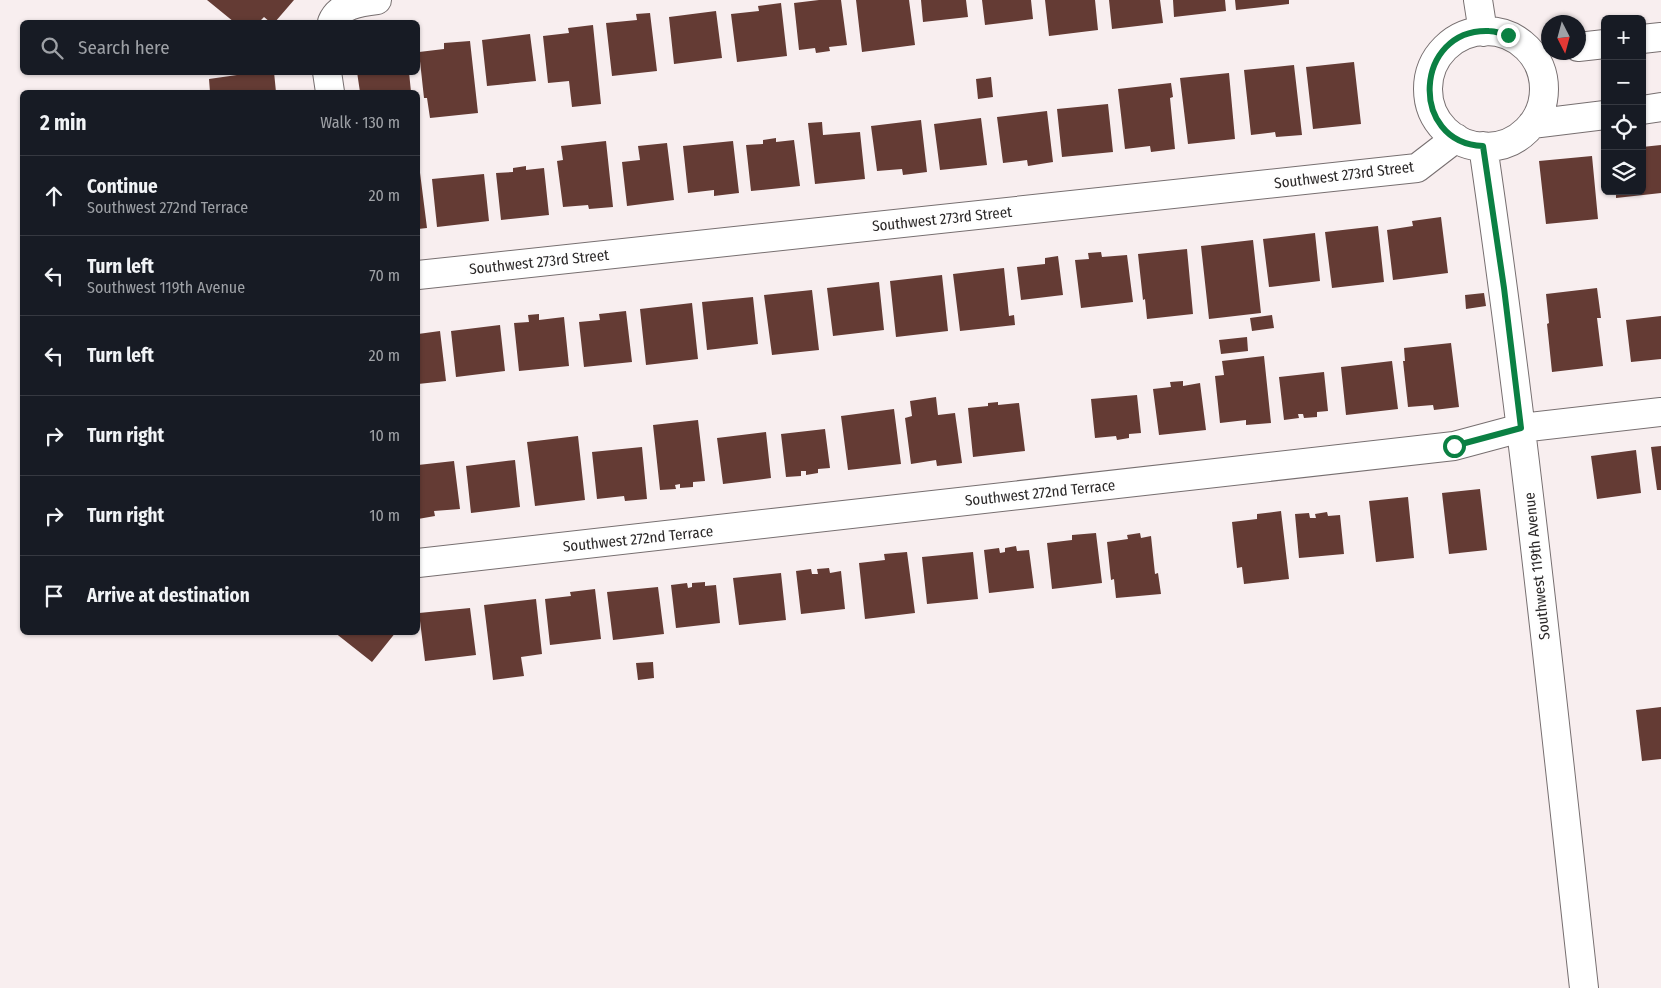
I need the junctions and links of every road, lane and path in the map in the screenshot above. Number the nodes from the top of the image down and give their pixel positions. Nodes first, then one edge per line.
1 (377, 0) edge
2 (1478, 0) edge
3 (333, 20) edge
4 (1483, 32) junction
5 (1661, 37) edge
6 (1646, 39) edge
7 (1601, 44) edge
8 (1586, 46) edge
9 (1540, 52) edge
10 (327, 75) edge
11 (330, 90) edge
12 (1661, 108) edge
13 (1646, 110) edge
14 (1601, 115) edge
15 (1532, 124) junction
16 (1456, 138) junction
17 (1483, 146) junction
18 (420, 275) edge
19 (1661, 412) edge
20 (1521, 428) junction
21 (420, 563) edge
22 (1584, 988) edge

1 - 3 street
2 - 4 street
4 - 9 street
4 - 16 street
5 - 6 street
7 - 8 street
9 - 15 street
10 - 11 street
12 - 13 street
14 - 15 street
15 - 17 street
16 - 17 street
16 - 18 street, Southwest 273rd Street
17 - 20 street, Southwest 119th Avenue
19 - 20 street, Southwest 272nd Terrace
20 - 21 street, Southwest 272nd Terrace
20 - 22 street, Southwest 119th Avenue

